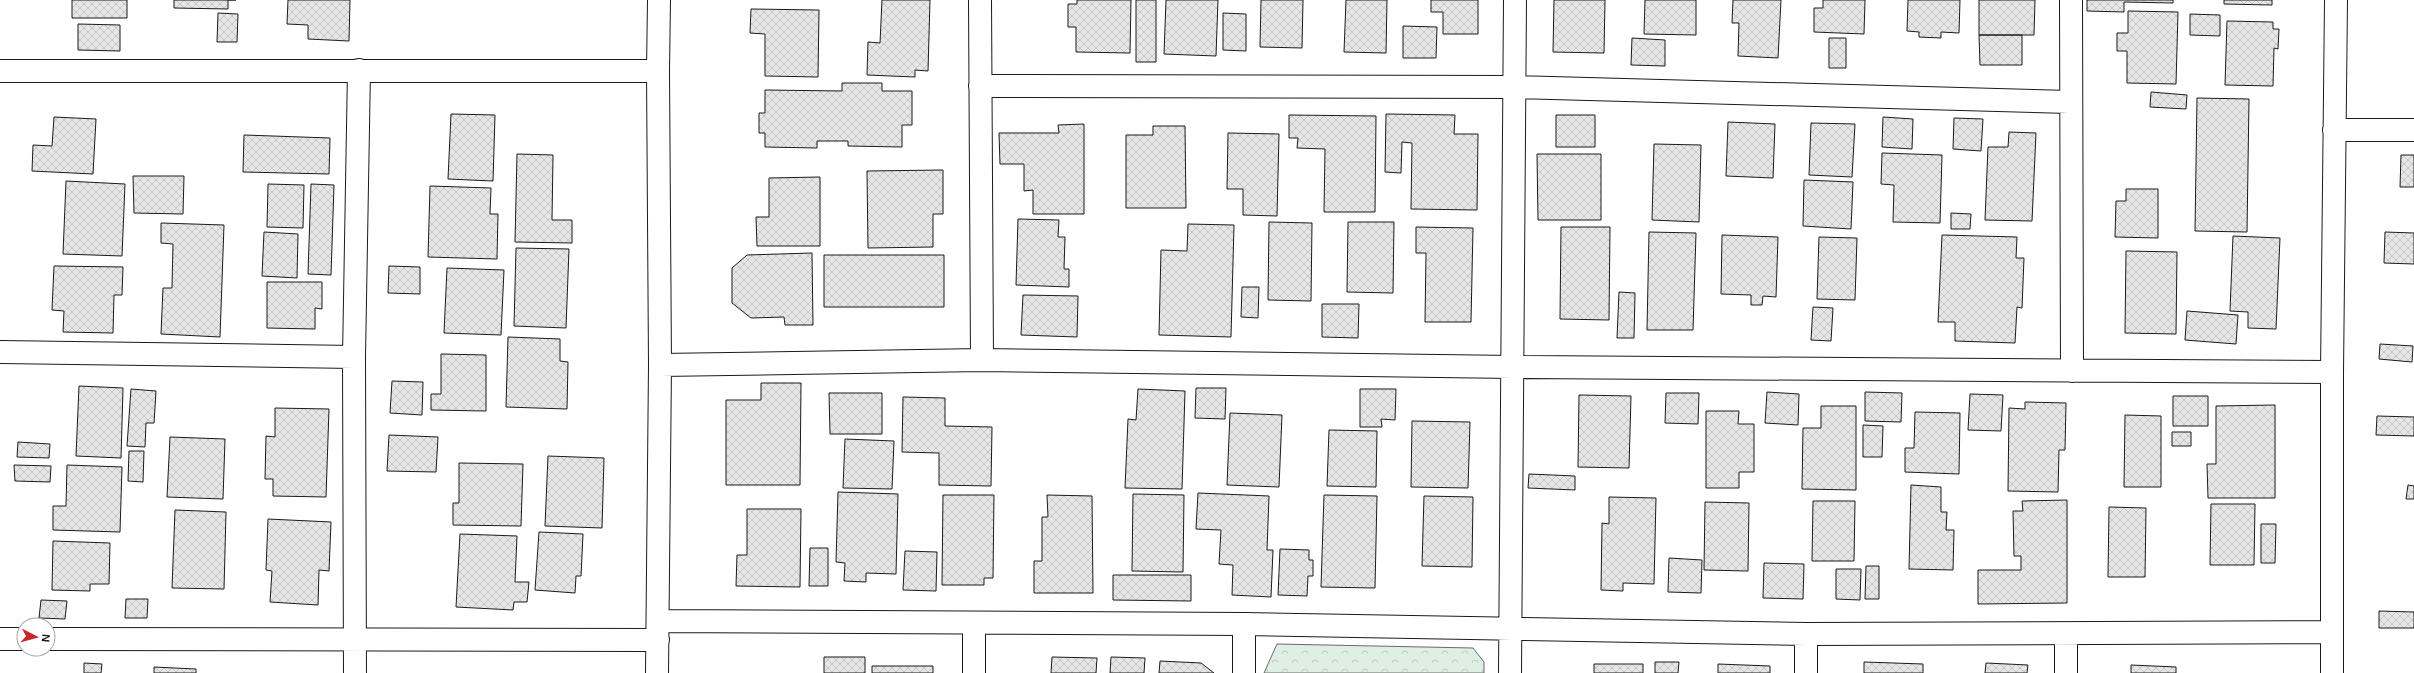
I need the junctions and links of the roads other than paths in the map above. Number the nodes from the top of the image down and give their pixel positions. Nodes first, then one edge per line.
1 (659, 0) edge
2 (980, 0) edge
3 (1515, 0) edge
4 (2071, 0) edge
5 (2336, 0) edge
6 (359, 70) junction
7 (0, 71) edge
8 (658, 71) junction
9 (980, 86) junction
10 (1515, 87) junction
11 (2070, 102) junction
12 (2334, 130) junction
13 (2414, 130) edge
14 (0, 352) edge
15 (354, 357) junction
16 (982, 360) junction
17 (660, 365) junction
18 (1513, 367) junction
19 (2072, 371) junction
20 (2332, 372) junction
21 (1244, 624) junction
22 (974, 625) junction
23 (1510, 630) junction
24 (658, 631) junction
25 (2332, 632) junction
26 (1806, 634) junction
27 (2066, 634) junction
28 (355, 638) junction
29 (0, 639) edge
30 (16, 639) edge
31 (56, 639) edge
32 (355, 673) edge
33 (657, 673) edge
34 (974, 673) edge
35 (1244, 673) edge
36 (1510, 673) edge
37 (1806, 673) edge
38 (2066, 673) edge
39 (2332, 673) edge

1 - 8 street
2 - 9 street
3 - 10 street
4 - 11 street
5 - 12 street
6 - 7 street
6 - 8 street
6 - 15 street
8 - 17 street
9 - 10 street
9 - 16 street
10 - 11 street
10 - 18 street
11 - 19 street
12 - 13 street
12 - 20 street
14 - 15 street
15 - 28 street
16 - 17 street
16 - 18 street
17 - 24 street
18 - 19 street
18 - 23 street
19 - 20 street
20 - 25 street
21 - 22 street
21 - 23 street
21 - 35 street
22 - 24 street
22 - 34 street
23 - 26 street
23 - 36 street
24 - 28 street
24 - 33 street
25 - 27 street
25 - 39 street
26 - 27 street
26 - 37 street
27 - 38 street
28 - 31 street
28 - 32 street
29 - 30 street

